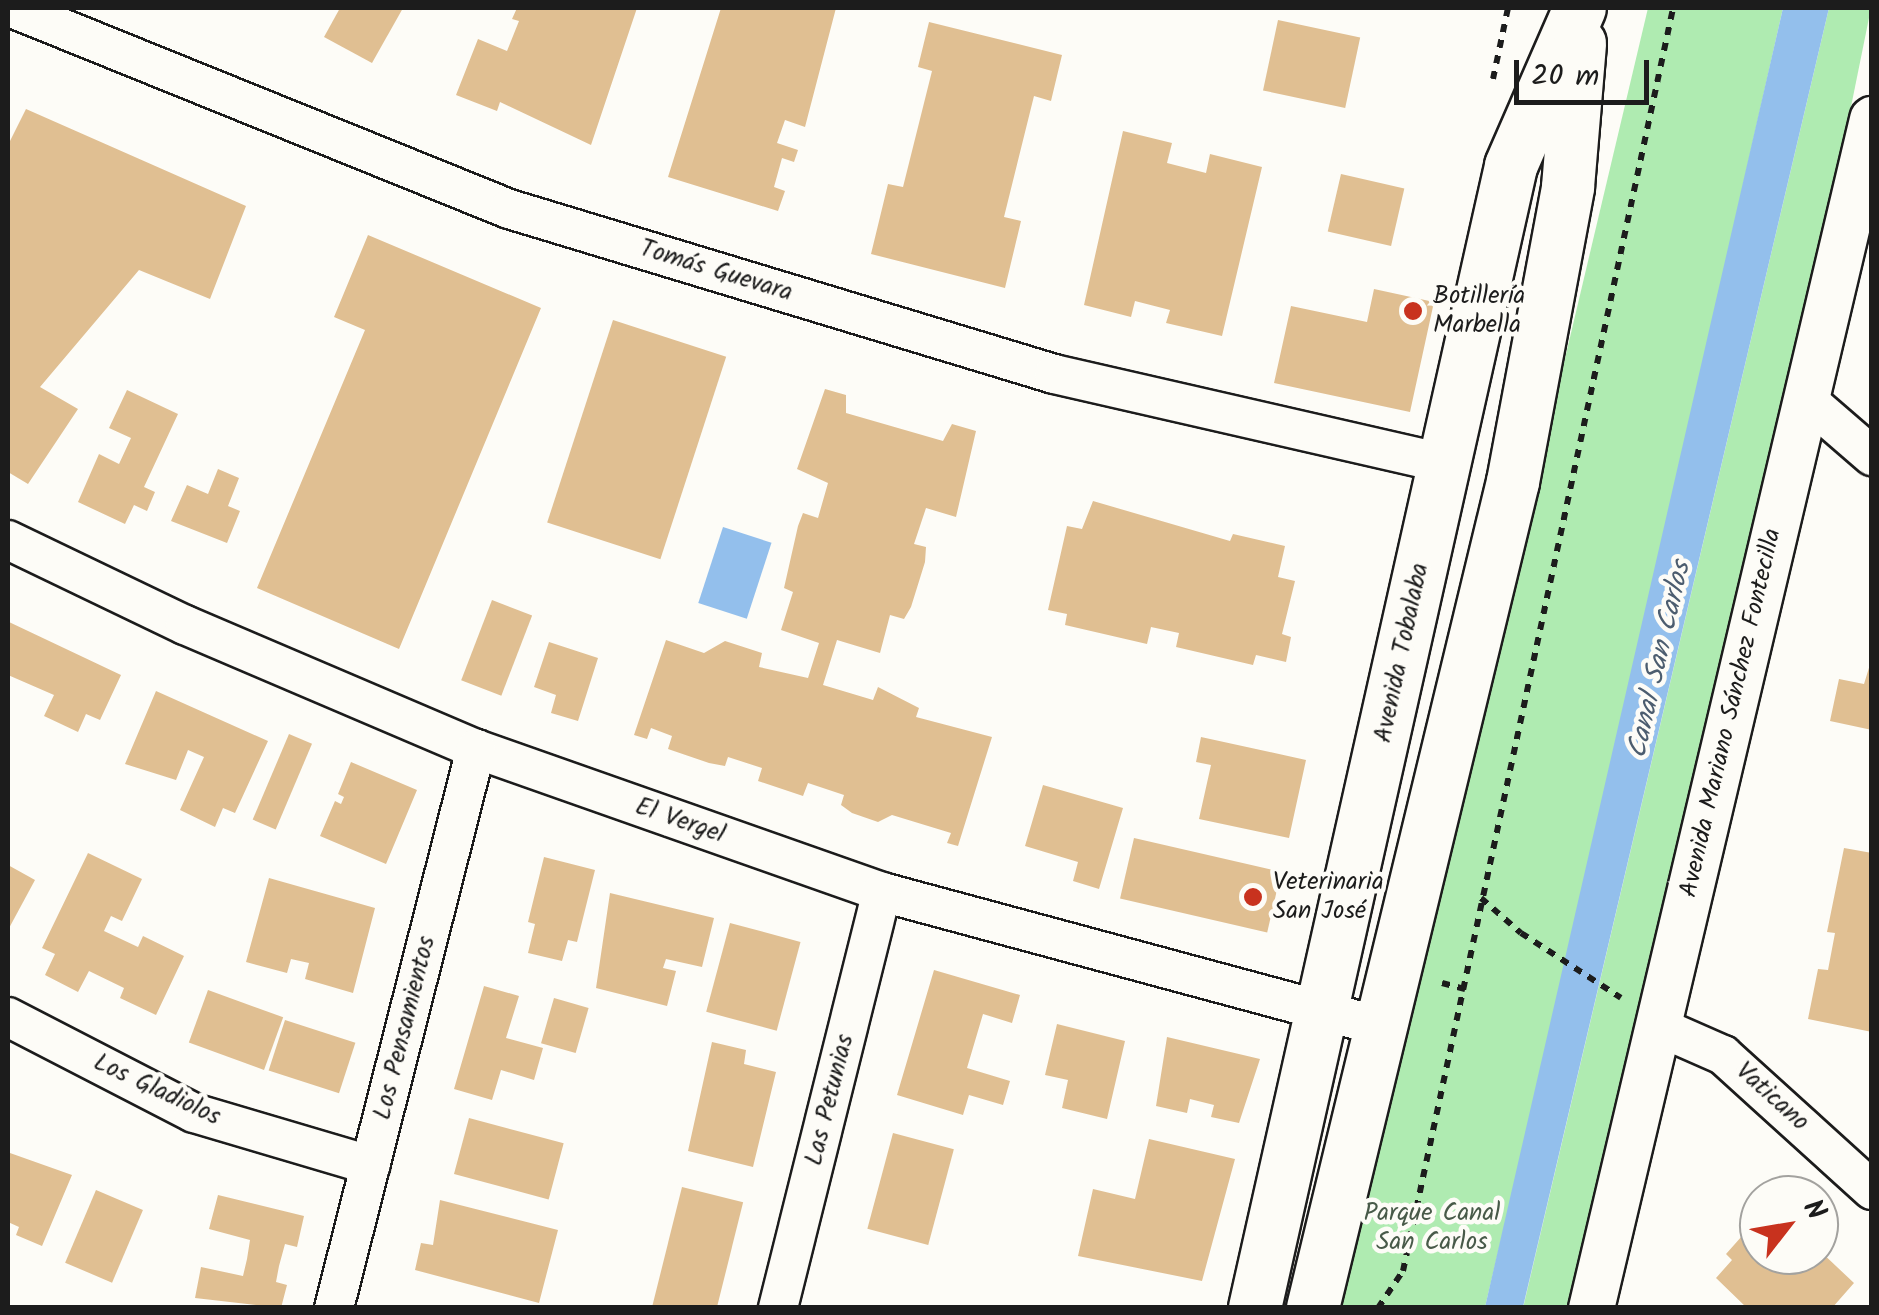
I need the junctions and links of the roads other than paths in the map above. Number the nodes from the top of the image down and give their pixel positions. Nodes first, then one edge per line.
1 (12, 8) edge
2 (1581, 8) edge
3 (1872, 119) edge
4 (1806, 398) junction
5 (1872, 456) edge
6 (1443, 462) junction
7 (8, 540) edge
8 (476, 749) junction
9 (882, 892) junction
10 (1324, 1009) junction
11 (1643, 1014) junction
12 (8, 1017) edge
13 (1379, 1026) junction
14 (370, 1165) junction
15 (1872, 1190) edge
16 (334, 1308) edge
17 (778, 1308) edge
18 (1254, 1308) edge
19 (1313, 1308) edge
20 (1591, 1308) edge

1 - 6 street, Tomás Guevara
2 - 6 main road, Avenida Tobalaba
2 - 13 main road, Avenida Tobalaba
3 - 4 street, Avenida Mariano Sánchez Fontecilla
4 - 5 street
4 - 11 street, Avenida Mariano Sánchez Fontecilla
6 - 10 main road, Avenida Tobalaba
7 - 8 street, El Vergel
8 - 9 street, El Vergel
8 - 14 street, Los Pensamientos
9 - 10 street, El Vergel
9 - 17 street, Las Petunias
10 - 13 street, El Vergel
10 - 18 main road, Avenida Tobalaba
11 - 15 street, Vaticano
11 - 20 street, Avenida Mariano Sánchez Fontecilla
12 - 14 street, Los Gladiolos
13 - 19 main road, Avenida Tobalaba
14 - 16 street, Los Pensamientos

